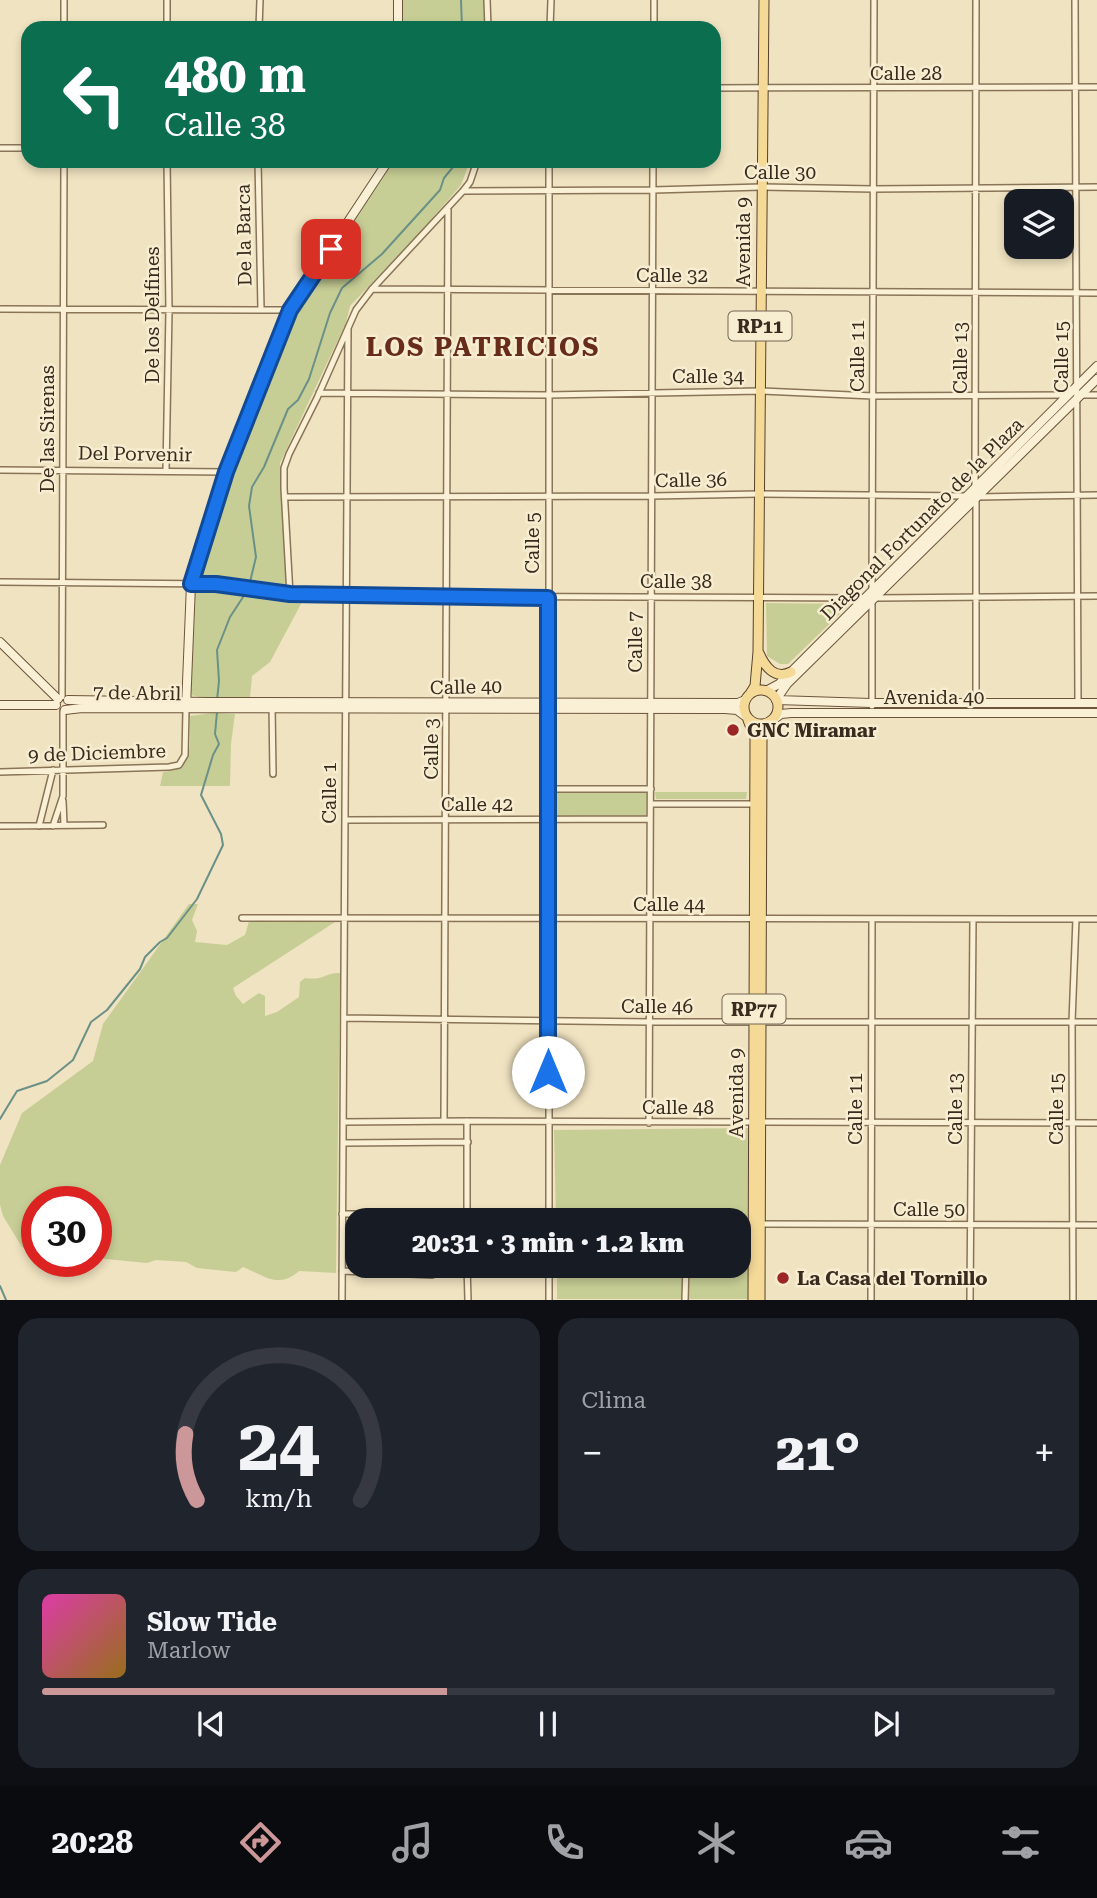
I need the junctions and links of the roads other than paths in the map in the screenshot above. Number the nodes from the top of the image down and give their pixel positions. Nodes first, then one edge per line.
1 (64, 0) edge
2 (167, 0) edge
3 (260, 0) edge
4 (398, 0) edge
5 (487, 0) edge
6 (551, 0) edge
7 (654, 0) edge
8 (764, 0) edge
9 (874, 0) edge
10 (976, 0) edge
11 (1075, 0) edge
12 (64, 21) edge
13 (167, 21) edge
14 (259, 21) edge
15 (398, 21) edge
16 (488, 21) edge
17 (550, 21) edge
18 (654, 21) edge
19 (721, 88) edge
20 (763, 88) junction
21 (1075, 88) junction
22 (1097, 88) edge
23 (874, 89) junction
24 (975, 89) junction
25 (0, 148) edge
26 (21, 148) edge
27 (64, 168) edge
28 (167, 168) edge
29 (258, 168) edge
30 (383, 168) edge
31 (475, 168) edge
32 (549, 168) edge
33 (653, 168) edge
34 (761, 187) junction
35 (1097, 187) edge
36 (1076, 188) junction
37 (873, 189) junction
38 (975, 189) junction
39 (653, 190) junction
40 (463, 191) junction
41 (549, 191) junction
42 (448, 209) junction
43 (447, 289) junction
44 (549, 290) junction
45 (760, 290) junction
46 (371, 291) junction
47 (652, 292) junction
48 (873, 293) junction
49 (975, 293) junction
50 (1077, 293) junction
51 (1097, 293) edge
52 (63, 308) junction
53 (0, 309) edge
54 (261, 309) junction
55 (169, 310) junction
56 (290, 310) junction
57 (348, 328) junction
58 (1097, 366) edge
59 (1097, 379) edge
60 (761, 391) junction
61 (653, 392) junction
62 (319, 393) junction
63 (348, 393) junction
64 (447, 394) junction
65 (1076, 394) junction
66 (548, 395) junction
67 (1097, 395) edge
68 (873, 396) junction
69 (976, 397) junction
70 (63, 469) junction
71 (0, 470) edge
72 (166, 470) junction
73 (226, 472) junction
74 (759, 494) junction
75 (975, 495) junction
76 (1076, 495) junction
77 (1097, 495) edge
78 (548, 496) junction
79 (652, 496) junction
80 (872, 496) junction
81 (285, 497) junction
82 (347, 497) junction
83 (447, 497) junction
84 (62, 582) junction
85 (0, 583) edge
86 (191, 584) junction
87 (290, 594) junction
88 (346, 596) junction
89 (759, 596) junction
90 (1077, 596) junction
91 (1097, 596) edge
92 (447, 597) junction
93 (651, 597) junction
94 (871, 597) junction
95 (548, 598) junction
96 (976, 598) junction
97 (0, 642) edge
98 (758, 652) junction
99 (791, 672) junction
100 (765, 691) junction
101 (748, 697) junction
102 (776, 700) junction
103 (1078, 703) junction
104 (1097, 703) edge
105 (62, 704) junction
106 (976, 704) junction
107 (0, 705) edge
108 (548, 705) junction
109 (186, 706) junction
110 (227, 706) joint
111 (272, 706) junction
112 (345, 706) junction
113 (447, 706) junction
114 (651, 706) junction
115 (872, 708) junction
116 (970, 713) junction
117 (1078, 713) junction
118 (1097, 713) edge
119 (747, 718) junction
120 (770, 722) junction
121 (63, 770) junction
122 (53, 771) junction
123 (0, 772) edge
124 (273, 775) dead end
125 (548, 789) junction
126 (651, 789) junction
127 (63, 800) junction
128 (651, 804) junction
129 (754, 804) junction
130 (446, 819) junction
131 (650, 819) junction
132 (345, 820) junction
133 (548, 820) junction
134 (64, 825) junction
135 (103, 825) dead end
136 (0, 826) edge
137 (39, 826) junction
138 (52, 826) junction
139 (242, 918) dead end
140 (758, 918) junction
141 (344, 919) junction
142 (446, 919) junction
143 (548, 919) junction
144 (872, 919) junction
145 (973, 919) junction
146 (1076, 919) junction
147 (1097, 919) edge
148 (650, 920) junction
149 (344, 1018) junction
150 (446, 1019) junction
151 (548, 1021) junction
152 (650, 1022) junction
153 (757, 1022) junction
154 (870, 1022) junction
155 (971, 1022) junction
156 (1072, 1022) junction
157 (1097, 1022) edge
158 (444, 1121) junction
159 (467, 1121) junction
160 (343, 1122) junction
161 (547, 1122) junction
162 (649, 1122) junction
163 (757, 1122) junction
164 (870, 1123) junction
165 (971, 1123) junction
166 (1072, 1123) junction
167 (1097, 1123) edge
168 (468, 1142) junction
169 (342, 1143) junction
170 (467, 1208) edge
171 (549, 1208) edge
172 (342, 1214) joint
173 (757, 1224) junction
174 (971, 1224) junction
175 (872, 1225) junction
176 (1073, 1225) junction
177 (1097, 1225) edge
178 (342, 1271) junction
179 (345, 1271) edge
180 (467, 1278) edge
181 (549, 1278) edge
182 (686, 1278) edge
183 (342, 1300) edge
184 (468, 1300) edge
185 (549, 1300) edge
186 (685, 1300) edge
187 (753, 1300) edge
188 (760, 1300) edge
189 (871, 1300) edge
190 (970, 1300) edge
191 (1073, 1300) edge

1 - 12 street
2 - 13 street
3 - 14 street
4 - 15 main road
5 - 16 street
6 - 17 street
7 - 18 street
8 - 20 main road, Avenida 9 / RP11
9 - 23 street, Calle 11
10 - 24 street, Calle 13
11 - 21 street, Calle 15
19 - 20 street, Calle 28
20 - 23 street, Calle 28
20 - 34 main road, Avenida 9 / RP11
21 - 22 street, Calle 28
21 - 24 street, Calle 28
21 - 36 street, Calle 15
23 - 24 street, Calle 28
23 - 37 street, Calle 11
24 - 38 street, Calle 13
25 - 26 street
27 - 52 street, De las Sirenas
28 - 55 street, De los Delfines
29 - 54 street, De la Barca
30 - 56 main road
31 - 40 street
32 - 41 street, Calle 5
33 - 39 street, Calle 7
34 - 37 street, Calle 30
34 - 39 street, Calle 30
34 - 45 main road, Avenida 9 / RP11
35 - 36 street, Calle 30
36 - 38 street, Calle 30
36 - 50 street, Calle 15
37 - 38 street, Calle 30
37 - 48 street, Calle 11
38 - 49 street, Calle 13
39 - 41 street, Calle 30
39 - 47 street, Calle 7
40 - 41 street, Calle 30
40 - 42 street, Calle 1
41 - 44 street, Calle 5
42 - 43 street, Calle 3
42 - 46 street, Calle 1
43 - 44 street, Calle 32
43 - 46 street, Calle 32
43 - 64 street, Calle 3
44 - 47 street, Calle 32
44 - 66 street, Calle 5
45 - 47 street, Calle 32
45 - 48 street, Calle 32
45 - 60 main road, Avenida 9 / RP11
46 - 57 street, Calle 1
47 - 61 street, Calle 7
48 - 49 street, Calle 32
48 - 68 street, Calle 11
49 - 50 street, Calle 32
49 - 69 street, Calle 13
50 - 51 street, Calle 32
50 - 65 street, Calle 15
52 - 53 street
52 - 55 street
52 - 70 street, De las Sirenas
54 - 55 street
54 - 56 street
55 - 72 street, De los Delfines
56 - 73 main road
57 - 62 street
57 - 63 street, Calle 1
58 - 65 main road, Diagonal Fortunato de la Plaza
59 - 65 main road, Diagonal Fortunato de la Plaza
60 - 61 street, Calle 34
60 - 68 street, Calle 34
60 - 74 main road, Avenida 9 / RP11
61 - 66 street, Calle 34
61 - 79 street, Calle 7
62 - 63 street, Calle 34
62 - 81 street
63 - 64 street, Calle 34
63 - 82 street, Calle 1
64 - 66 street, Calle 34
64 - 83 street, Calle 3
65 - 67 street, Calle 34
65 - 69 street, Calle 34
65 - 75 main road, Diagonal Fortunato de la Plaza
65 - 76 street, Calle 15
66 - 78 street, Calle 5
68 - 69 street, Calle 34
68 - 80 street, Calle 11
69 - 75 street, Calle 13
70 - 71 street, Del Porvenir
70 - 72 street, Del Porvenir
70 - 84 street, De las Sirenas
72 - 73 street, Del Porvenir
73 - 86 main road
74 - 79 street, Calle 36
74 - 80 street, Calle 36
74 - 89 main road, Avenida 9 / RP11
75 - 76 street, Calle 36
75 - 80 street, Calle 36
75 - 94 main road, Diagonal Fortunato de la Plaza
75 - 96 street, Calle 13
76 - 77 street, Calle 36
76 - 90 street, Calle 15
78 - 79 street, Calle 36
78 - 83 street, Calle 36
78 - 95 street, Calle 5
79 - 93 street, Calle 7
80 - 94 street, Calle 11
81 - 82 street, Calle 36
81 - 87 street
82 - 83 street, Calle 36
82 - 88 street, Calle 1
83 - 92 street, Calle 3
84 - 85 street, Calle 38
84 - 86 street, Calle 38
84 - 105 street, De las Sirenas
86 - 87 street, Calle 38
86 - 109 main road
87 - 88 street, Calle 38
88 - 92 street, Calle 38
88 - 112 street, Calle 1
89 - 93 street, Calle 38
89 - 94 street, Calle 38
89 - 98 main road, Avenida 9 / RP11
90 - 91 street, Calle 38
90 - 96 street, Calle 38
90 - 103 street, Calle 15
92 - 95 street, Calle 38
92 - 113 street, Calle 3
93 - 95 street, Calle 38
93 - 114 street, Calle 7
94 - 96 street, Calle 38
94 - 99 main road, Diagonal Fortunato de la Plaza
94 - 102 main road, Diagonal Fortunato de la Plaza
94 - 115 street, Calle 11
95 - 108 street, Calle 5
96 - 106 street, Calle 13
97 - 105 main road
98 - 99 main road
98 - 100 main road, Avenida 9 / RP11
98 - 101 main road, Avenida 9 / RP11
99 - 100 main road, Diagonal Fortunato de la Plaza
100 - 101 main road
100 - 102 main road
101 - 114 main road, Calle 40
101 - 119 main road, RP11
102 - 115 main road, Avenida 40
102 - 120 main road
103 - 104 main road, Avenida 40
103 - 106 main road, Avenida 40
103 - 117 street, Calle 15
105 - 107 main road, 7 de Abril
105 - 109 main road, 7 de Abril
105 - 121 street, De las Sirenas
106 - 115 main road, Avenida 40
106 - 116 street
108 - 113 main road, Calle 40
108 - 114 main road, Calle 40
108 - 125 street, Calle 5
109 - 110 main road, 7 de Abril
109 - 121 street, 9 de Diciembre
110 - 111 main road, Calle 40
111 - 112 main road, Calle 40
111 - 124 street
112 - 113 main road, Calle 40
112 - 132 street, Calle 1
113 - 130 street, Calle 3
114 - 119 main road, Calle 40
114 - 126 street, Calle 7
115 - 116 main road, Avenida 40
115 - 120 main road, Avenida 40
116 - 117 main road, Avenida 40
117 - 118 main road, Avenida 40
119 - 120 main road
119 - 129 main road, Avenida 9 / RP77
120 - 140 main road, Avenida 9 / RP77
121 - 122 street, 9 de Diciembre
121 - 127 street, De las Sirenas
122 - 123 street, 9 de Diciembre
122 - 137 street
125 - 126 street
125 - 133 street, Calle 5
126 - 128 street, Calle 7
127 - 134 street
127 - 138 street, De las Sirenas
128 - 129 street
128 - 131 street, Calle 7
129 - 140 main road, Avenida 9 / RP77
130 - 132 street, Calle 42
130 - 133 street, Calle 42
130 - 142 street, Calle 3
131 - 133 street, Calle 42
131 - 148 street, Calle 7
132 - 141 street, Calle 1
133 - 143 street, Calle 5
134 - 135 street
134 - 138 street
136 - 137 street
137 - 138 street
139 - 141 street, Calle 44
140 - 144 street, Calle 44
140 - 148 street, Calle 44
140 - 153 main road, Avenida 9 / RP77
141 - 142 street, Calle 44
141 - 149 street, Calle 1
142 - 143 street, Calle 44
142 - 150 street, Calle 3
143 - 148 street, Calle 44
143 - 151 street, Calle 5
144 - 145 street, Calle 44
144 - 154 street, Calle 11
145 - 146 street, Calle 44
145 - 155 street, Calle 13
146 - 147 street, Calle 44
146 - 156 street, Calle 15
148 - 152 street, Calle 7
149 - 150 street, Calle 46
149 - 160 street, Calle 1
150 - 151 street, Calle 46
150 - 158 street, Calle 3
151 - 152 street, Calle 46
151 - 161 street, Calle 5
152 - 153 street, Calle 46
152 - 162 street, Calle 7
153 - 154 street, Calle 46
153 - 163 main road, Avenida 9 / RP77
154 - 155 street, Calle 46
154 - 164 street, Calle 11
155 - 156 street, Calle 46
155 - 165 street, Calle 13
156 - 157 street, Calle 46
156 - 166 street, Calle 15
158 - 159 street, Calle 48
158 - 160 street, Calle 48
159 - 161 street, Calle 48
159 - 168 street
160 - 169 street, Calle 1
161 - 162 street, Calle 48
161 - 171 street, Calle 5
162 - 163 street, Calle 48
163 - 164 street, Calle 48
163 - 173 main road, Avenida 9 / RP77
164 - 165 street, Calle 48
164 - 175 street, Calle 11
165 - 166 street, Calle 48
165 - 174 street, Calle 13
166 - 167 street, Calle 48
166 - 176 street, Calle 15
168 - 169 street
168 - 170 street
169 - 172 street, Calle 1
172 - 178 street, Calle 1
173 - 175 street, Calle 50
173 - 187 main road, Avenida 9 / RP77
173 - 188 main road, Avenida 9 / RP77
174 - 175 street, Calle 50
174 - 176 street, Calle 50
174 - 190 street, Calle 13
175 - 189 street, Calle 11
176 - 177 street, Calle 50
176 - 191 street, Calle 15
178 - 179 street
178 - 183 street, Calle 1
180 - 184 street
181 - 185 street
182 - 186 street

